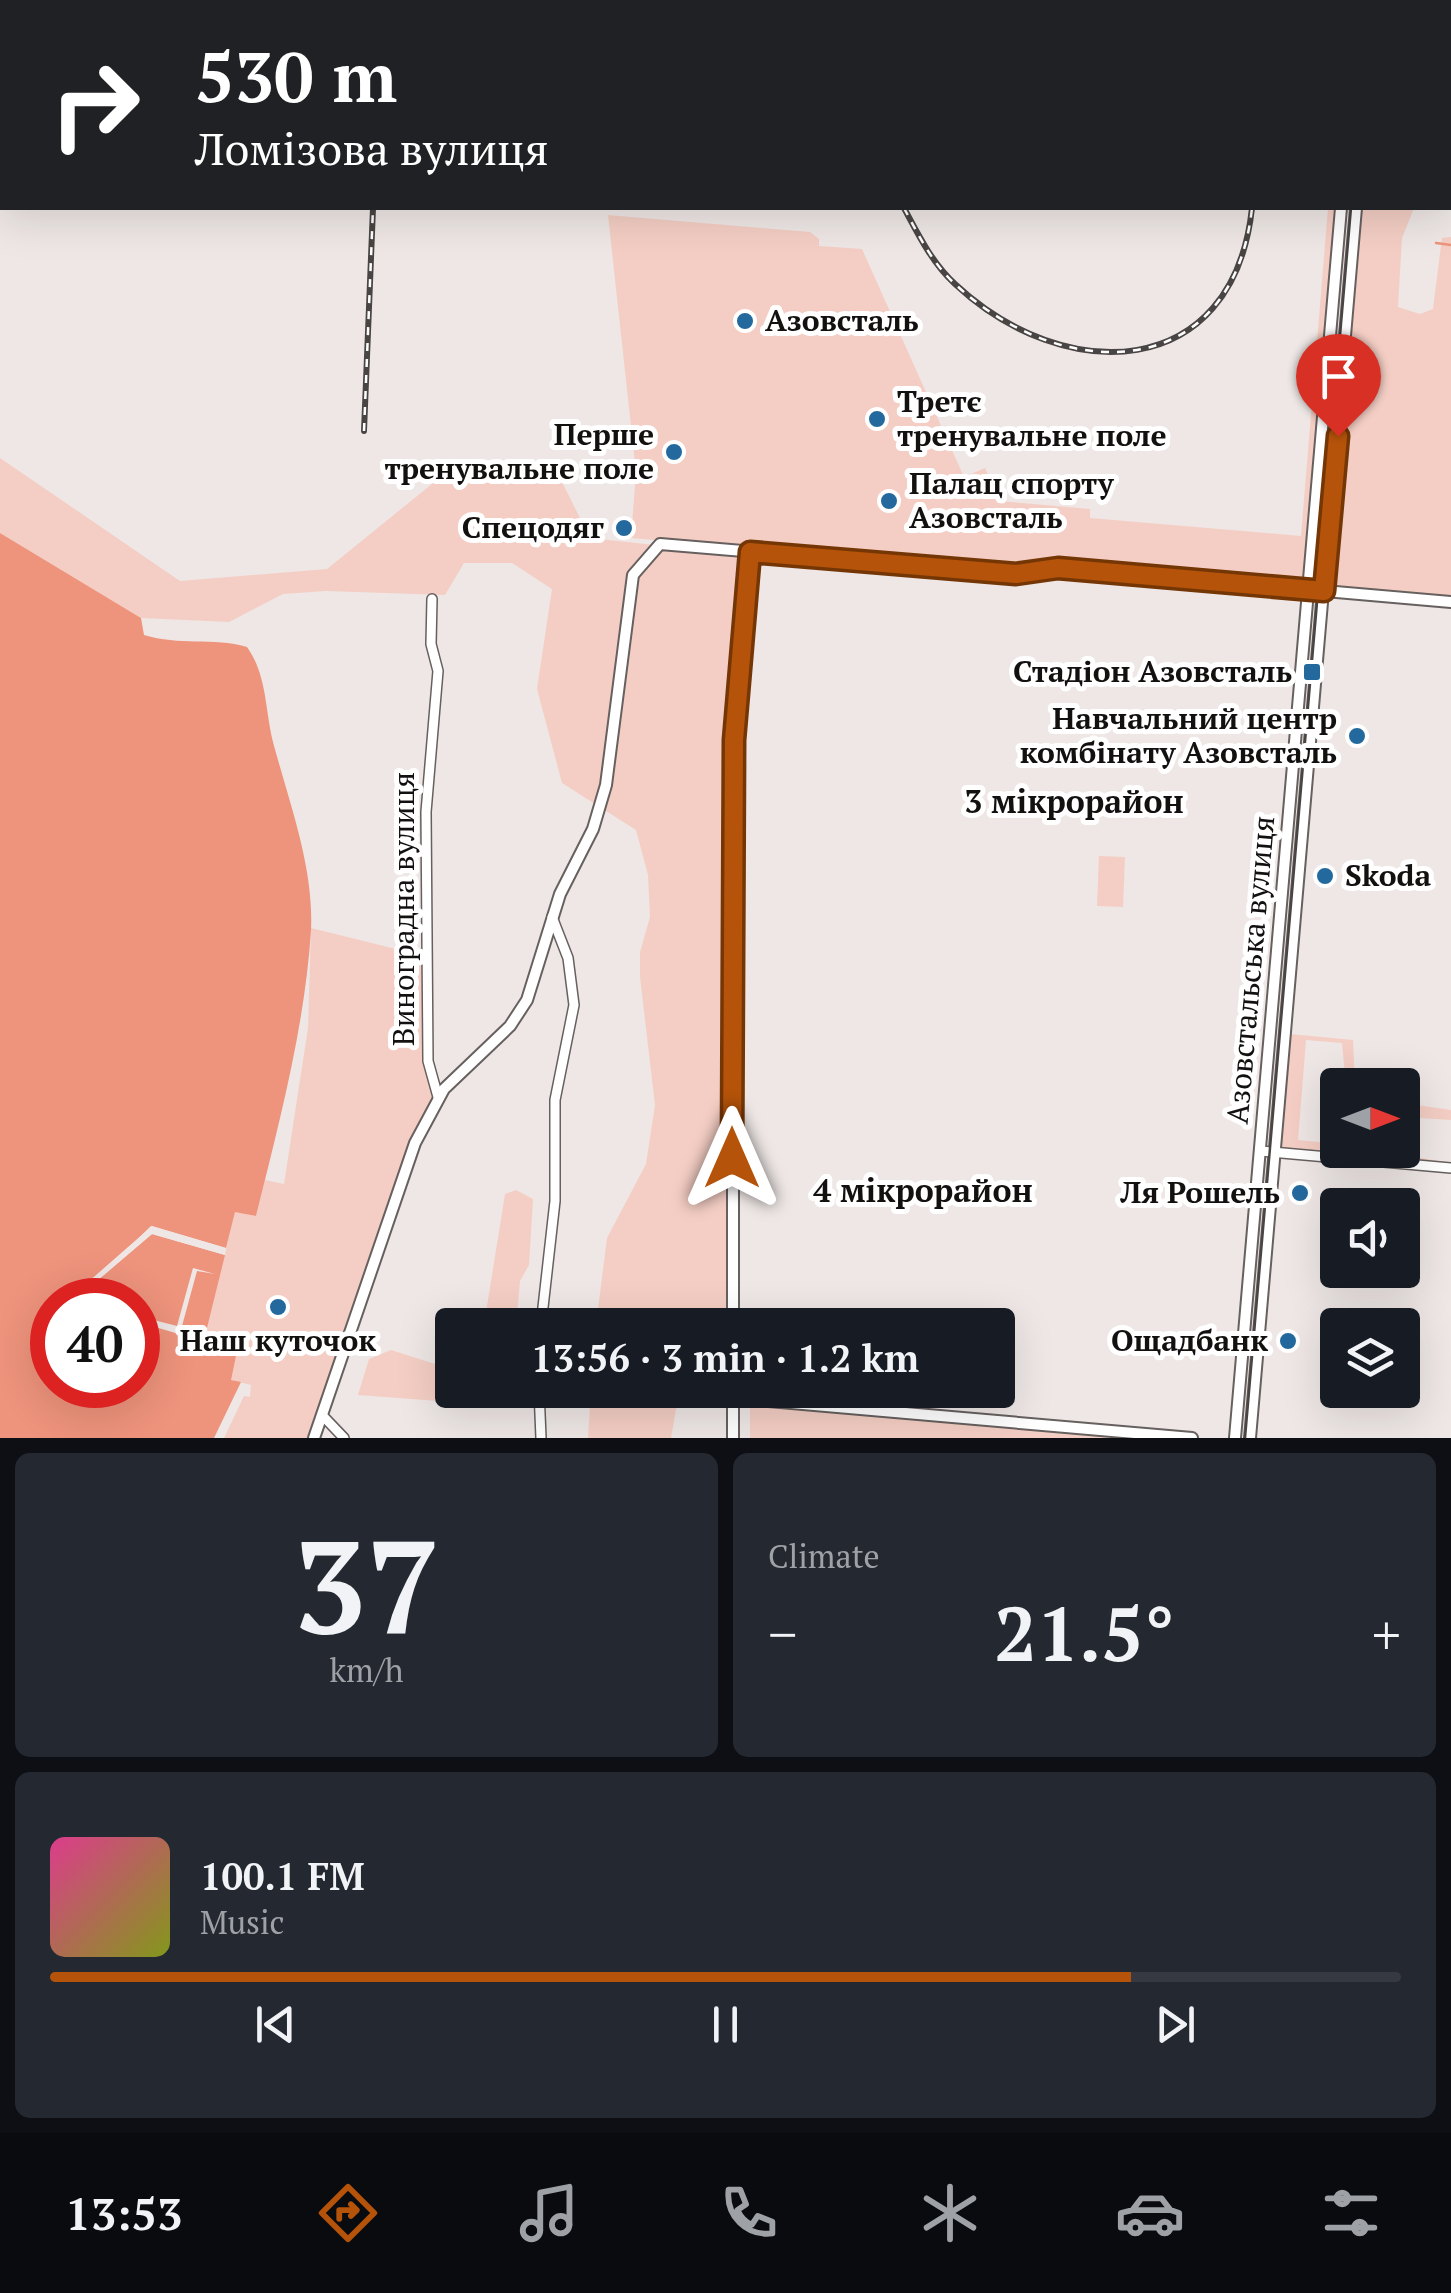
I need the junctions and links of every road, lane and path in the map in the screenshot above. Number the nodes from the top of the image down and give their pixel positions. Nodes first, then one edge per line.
1 (1341, 210) edge
2 (1356, 210) edge
3 (750, 552) junction
4 (1310, 590) junction
5 (1324, 591) junction
6 (432, 599) dead end
7 (1451, 602) edge
8 (552, 916) junction
9 (438, 1097) junction
10 (1260, 1151) junction
11 (1276, 1152) junction
12 (1451, 1168) edge
13 (543, 1308) edge
14 (733, 1308) edge
15 (539, 1408) edge
16 (733, 1408) edge
17 (879, 1408) edge
18 (322, 1415) junction
19 (314, 1438) edge
20 (344, 1438) edge
21 (541, 1438) edge
22 (733, 1438) edge
23 (1192, 1438) edge
24 (1235, 1438) edge
25 (1250, 1438) edge

1 - 4 street, Азовстальська вулиця
2 - 5 street, Азовстальська вулиця
3 - 4 street
3 - 8 street
3 - 14 street
4 - 5 street
4 - 10 street, Азовстальська вулиця
5 - 7 street
5 - 11 street, Азовстальська вулиця
6 - 9 street, Виноградна вулиця
8 - 9 street
8 - 13 street
9 - 18 street
10 - 11 street
10 - 24 street, Азовстальська вулиця
11 - 12 street
11 - 25 street, Азовстальська вулиця
15 - 21 street
16 - 22 street
17 - 23 street
18 - 19 street
18 - 20 street

